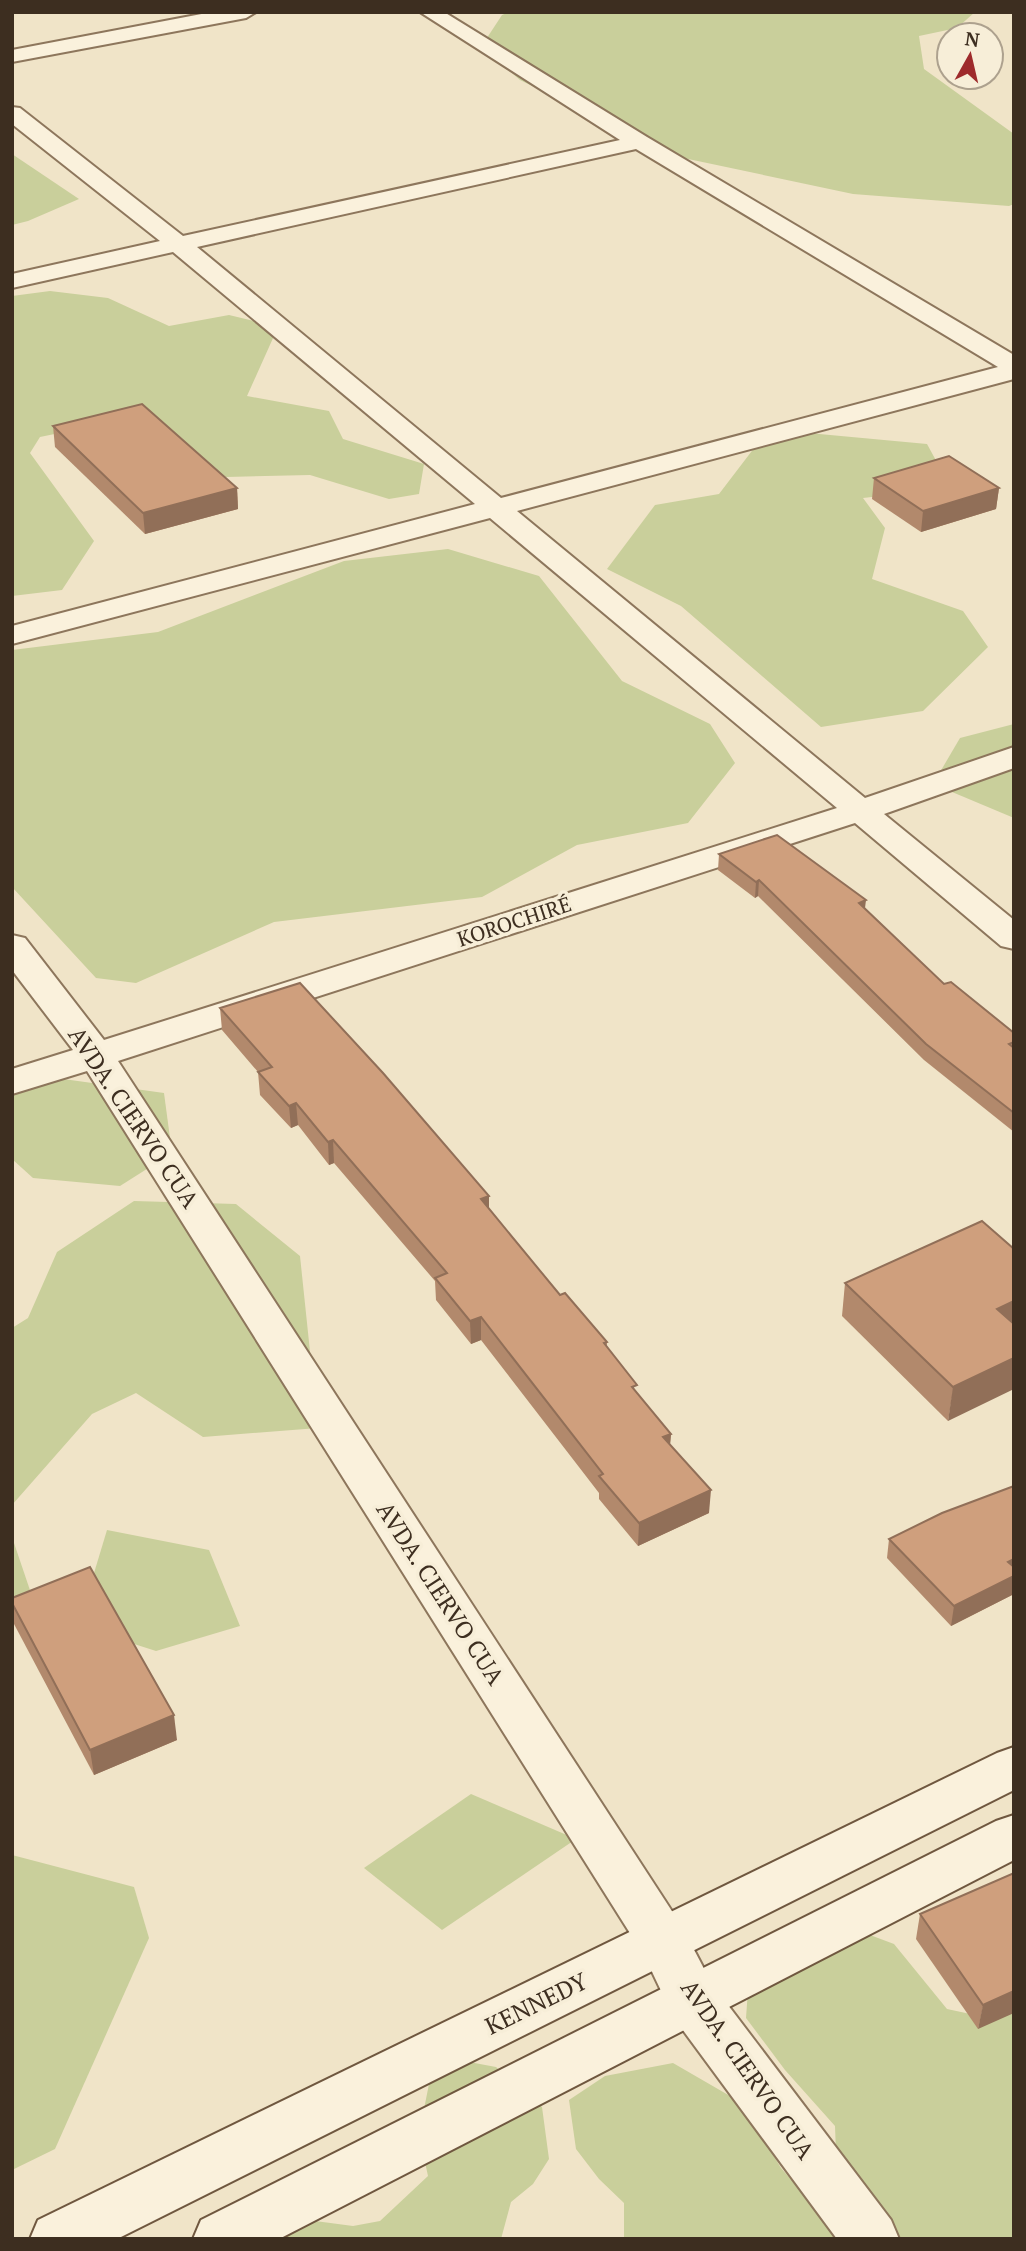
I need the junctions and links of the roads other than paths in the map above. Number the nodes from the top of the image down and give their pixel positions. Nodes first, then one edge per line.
1 (246, 12) edge
2 (430, 12) edge
3 (12, 56) edge
4 (12, 113) edge
5 (639, 142) junction
6 (178, 244) junction
7 (12, 282) edge
8 (1014, 366) edge
9 (1014, 371) edge
10 (495, 507) junction
11 (12, 635) edge
12 (1014, 757) edge
13 (860, 811) junction
14 (1014, 938) edge
15 (12, 946) edge
16 (96, 1055) junction
17 (12, 1082) edge
18 (1014, 1767) edge
19 (1014, 1836) edge
20 (663, 1941) junction
21 (693, 2001) junction
22 (58, 2239) edge
23 (221, 2239) edge
24 (871, 2239) edge

1 - 3 street
2 - 5 street
4 - 6 street
5 - 6 street
5 - 8 street
6 - 7 street
6 - 10 street
9 - 10 street
10 - 11 street
10 - 13 street
12 - 13 street, KOROCHIRÉ
13 - 14 street
13 - 16 street, KOROCHIRÉ
15 - 16 street, AVDA. CIERVO CUA
16 - 17 street, KOROCHIRÉ
16 - 20 street, AVDA. CIERVO CUA
18 - 20 street, KENNEDY
19 - 21 street
20 - 21 street, AVDA. CIERVO CUA
20 - 22 street, KENNEDY
21 - 23 street
21 - 24 street, AVDA. CIERVO CUA

